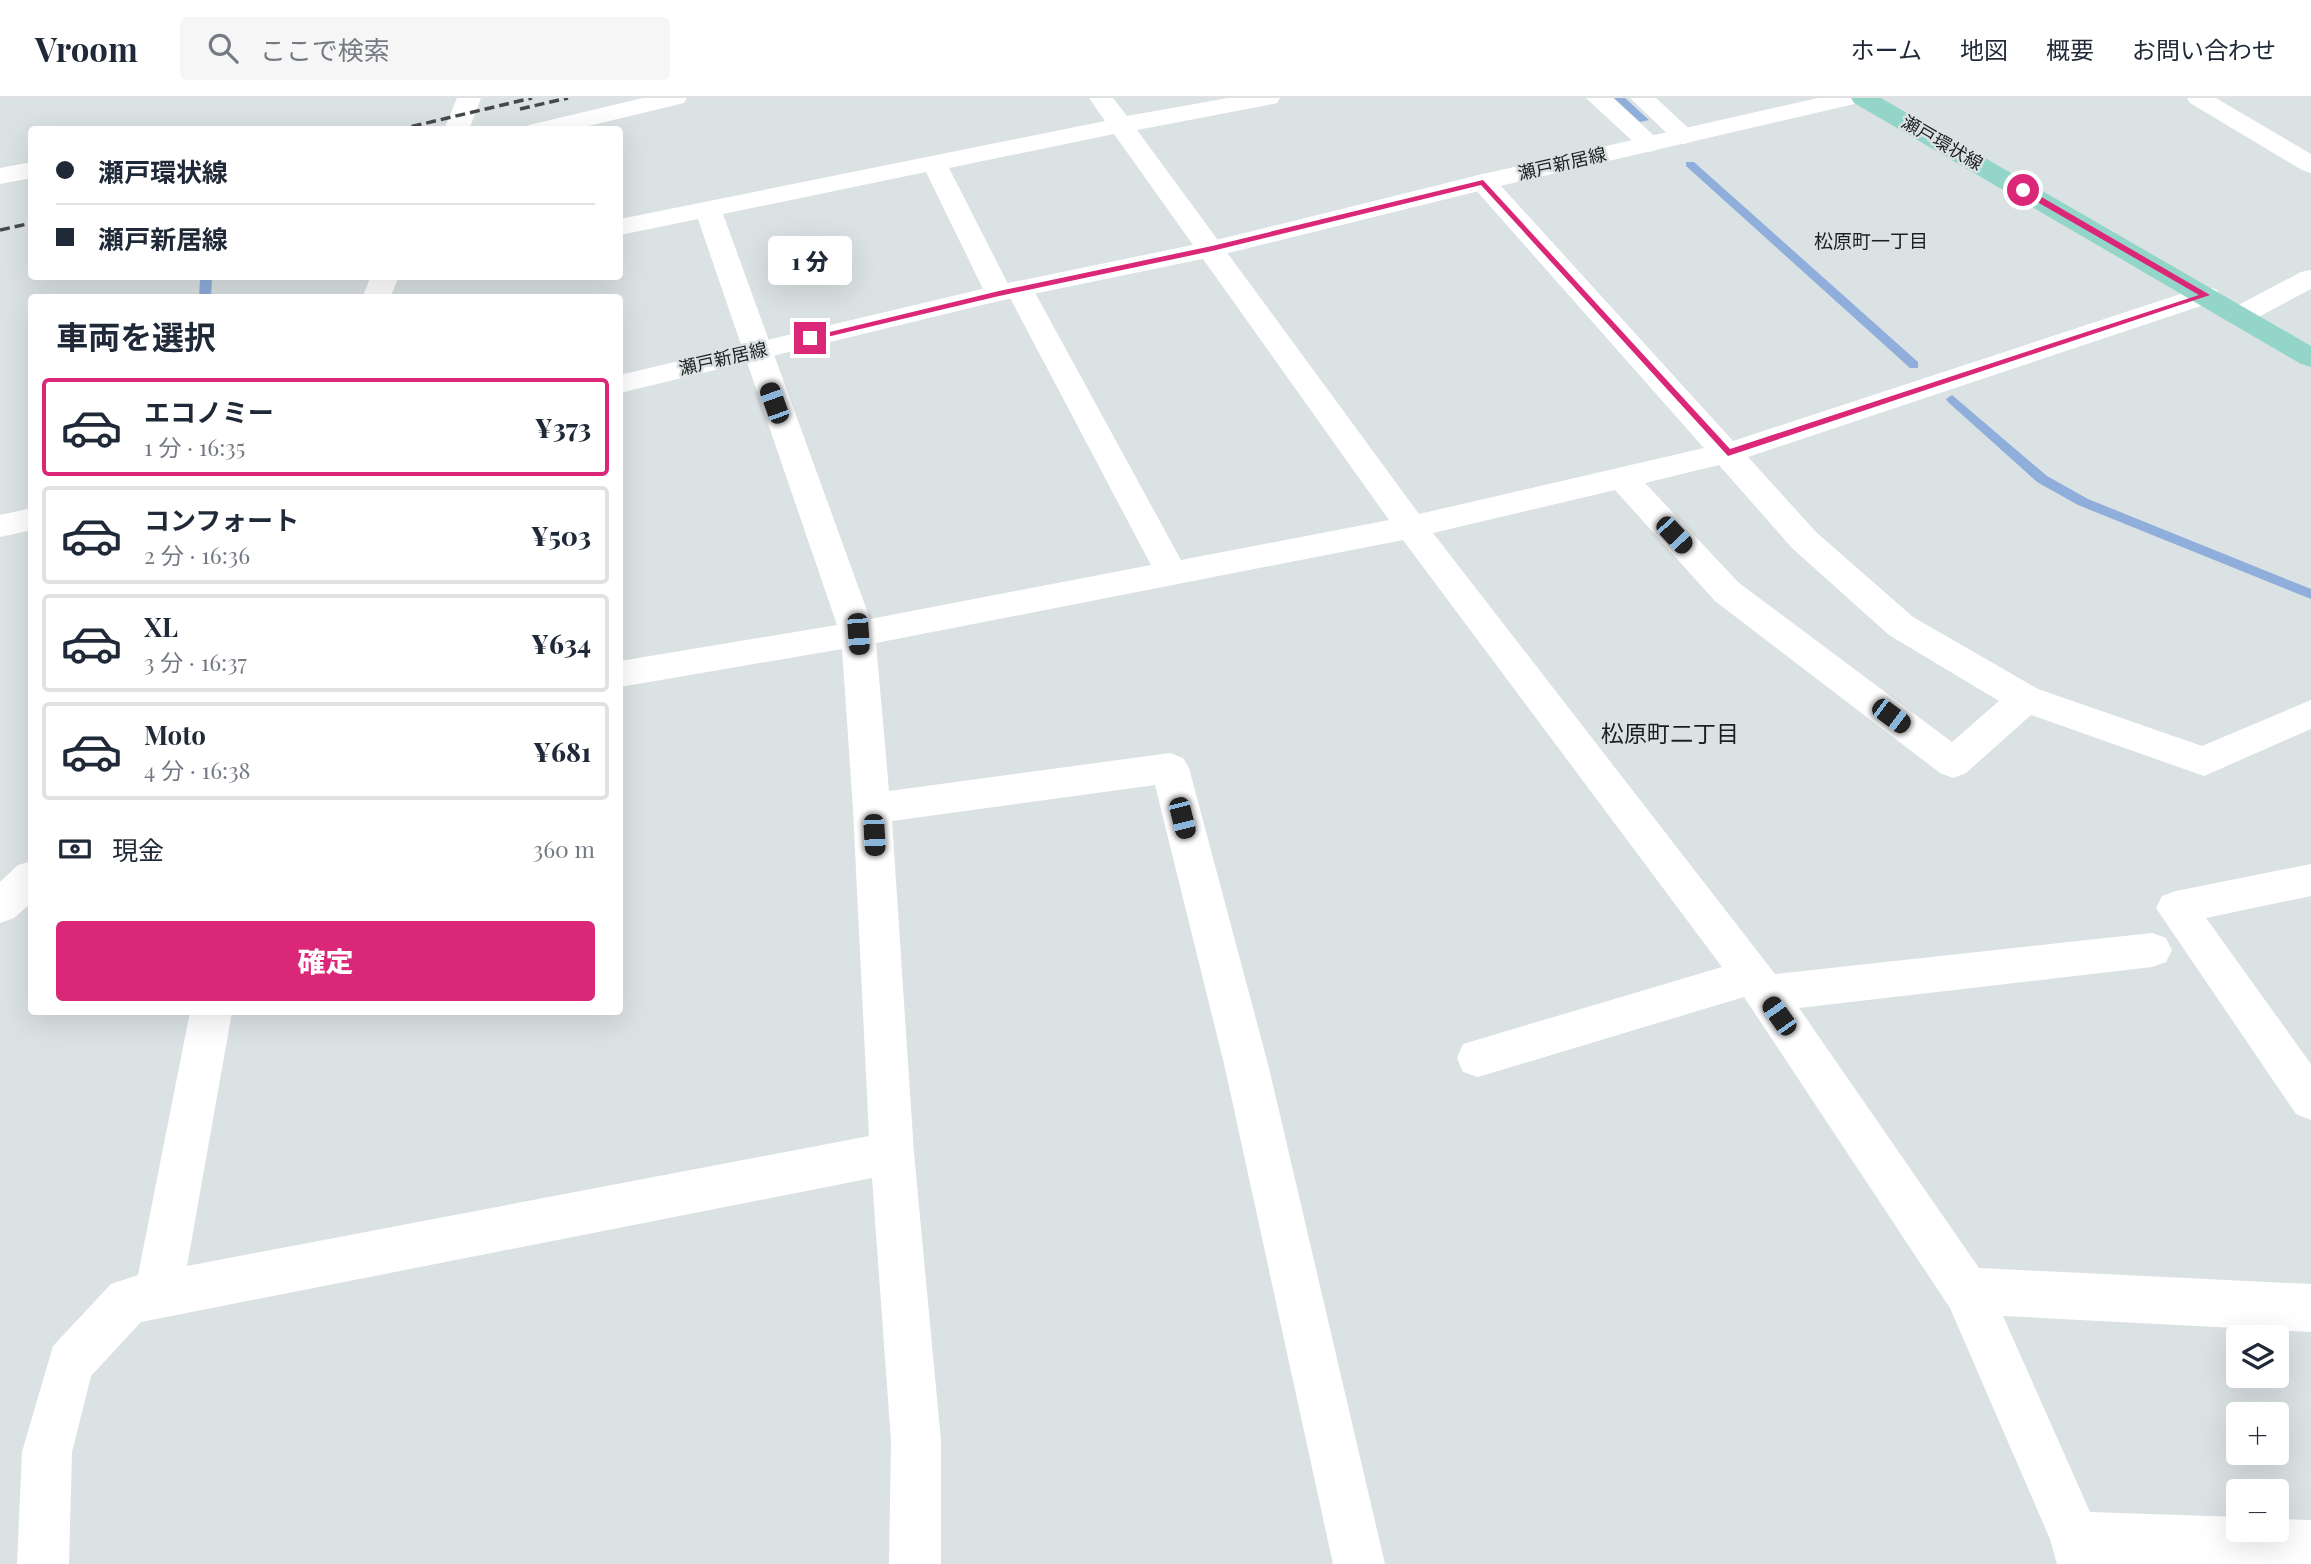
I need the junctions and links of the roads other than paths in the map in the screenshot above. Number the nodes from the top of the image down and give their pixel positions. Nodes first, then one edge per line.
1 (469, 98) edge
2 (675, 98) edge
3 (1101, 98) edge
4 (1268, 98) edge
5 (1598, 98) edge
6 (1642, 98) edge
7 (1850, 98) edge
8 (1863, 98) edge
9 (2199, 98) edge
10 (1121, 125) junction
11 (459, 126) edge
12 (555, 126) edge
13 (1684, 136) junction
14 (1650, 144) junction
15 (934, 163) junction
16 (2311, 165) edge
17 (28, 171) edge
18 (0, 176) edge
19 (1483, 182) junction
20 (708, 209) junction
21 (623, 227) edge
22 (1212, 249) junction
23 (2311, 278) edge
24 (1009, 291) junction
25 (2206, 295) junction
26 (2241, 315) junction
27 (756, 351) junction
28 (2311, 358) edge
29 (623, 382) edge
30 (1728, 453) junction
31 (1622, 478) junction
32 (28, 520) edge
33 (0, 526) edge
34 (1411, 527) junction
35 (1172, 573) junction
36 (858, 634) junction
37 (623, 673) edge
38 (2025, 699) junction
39 (2311, 714) edge
40 (873, 809) junction
41 (2311, 880) edge
42 (28, 881) edge
43 (0, 906) edge
44 (2152, 950) dead end
45 (1758, 985) junction
46 (210, 1015) edge
47 (1478, 1058) dead end
48 (2311, 1100) edge
49 (892, 1153) junction
50 (1967, 1291) junction
51 (158, 1296) junction
52 (2311, 1308) edge
53 (2311, 1546) edge
54 (2079, 1550) edge
55 (43, 1564) edge
56 (915, 1564) edge
57 (1359, 1564) edge

1 - 11 street
2 - 12 street
3 - 10 street
4 - 10 street
5 - 14 street
6 - 13 street
7 - 13 street, 瀬戸新居線
8 - 25 main road, 瀬戸環状線
9 - 16 street
10 - 15 street
10 - 22 street
13 - 14 street, 瀬戸新居線
14 - 19 street, 瀬戸新居線
15 - 20 street
15 - 24 street
17 - 18 street
19 - 22 street, 瀬戸新居線
19 - 30 street
20 - 21 street
20 - 27 street
22 - 24 street, 瀬戸新居線
22 - 34 street
23 - 26 street
24 - 27 street, 瀬戸新居線
24 - 35 street
25 - 26 main road, 瀬戸環状線
25 - 30 street
26 - 28 main road, 瀬戸環状線
27 - 29 street, 瀬戸新居線
27 - 36 street
30 - 31 street
30 - 38 street
31 - 34 street
31 - 38 street
32 - 33 street
34 - 35 street
34 - 45 street
35 - 36 street
36 - 37 street
36 - 40 street
38 - 39 street
40 - 49 street
40 - 57 street
41 - 48 street
42 - 43 street
44 - 45 street
45 - 47 street
45 - 50 street
46 - 51 street
49 - 51 street
49 - 56 street
50 - 52 street
50 - 54 street
51 - 55 street
53 - 54 street

